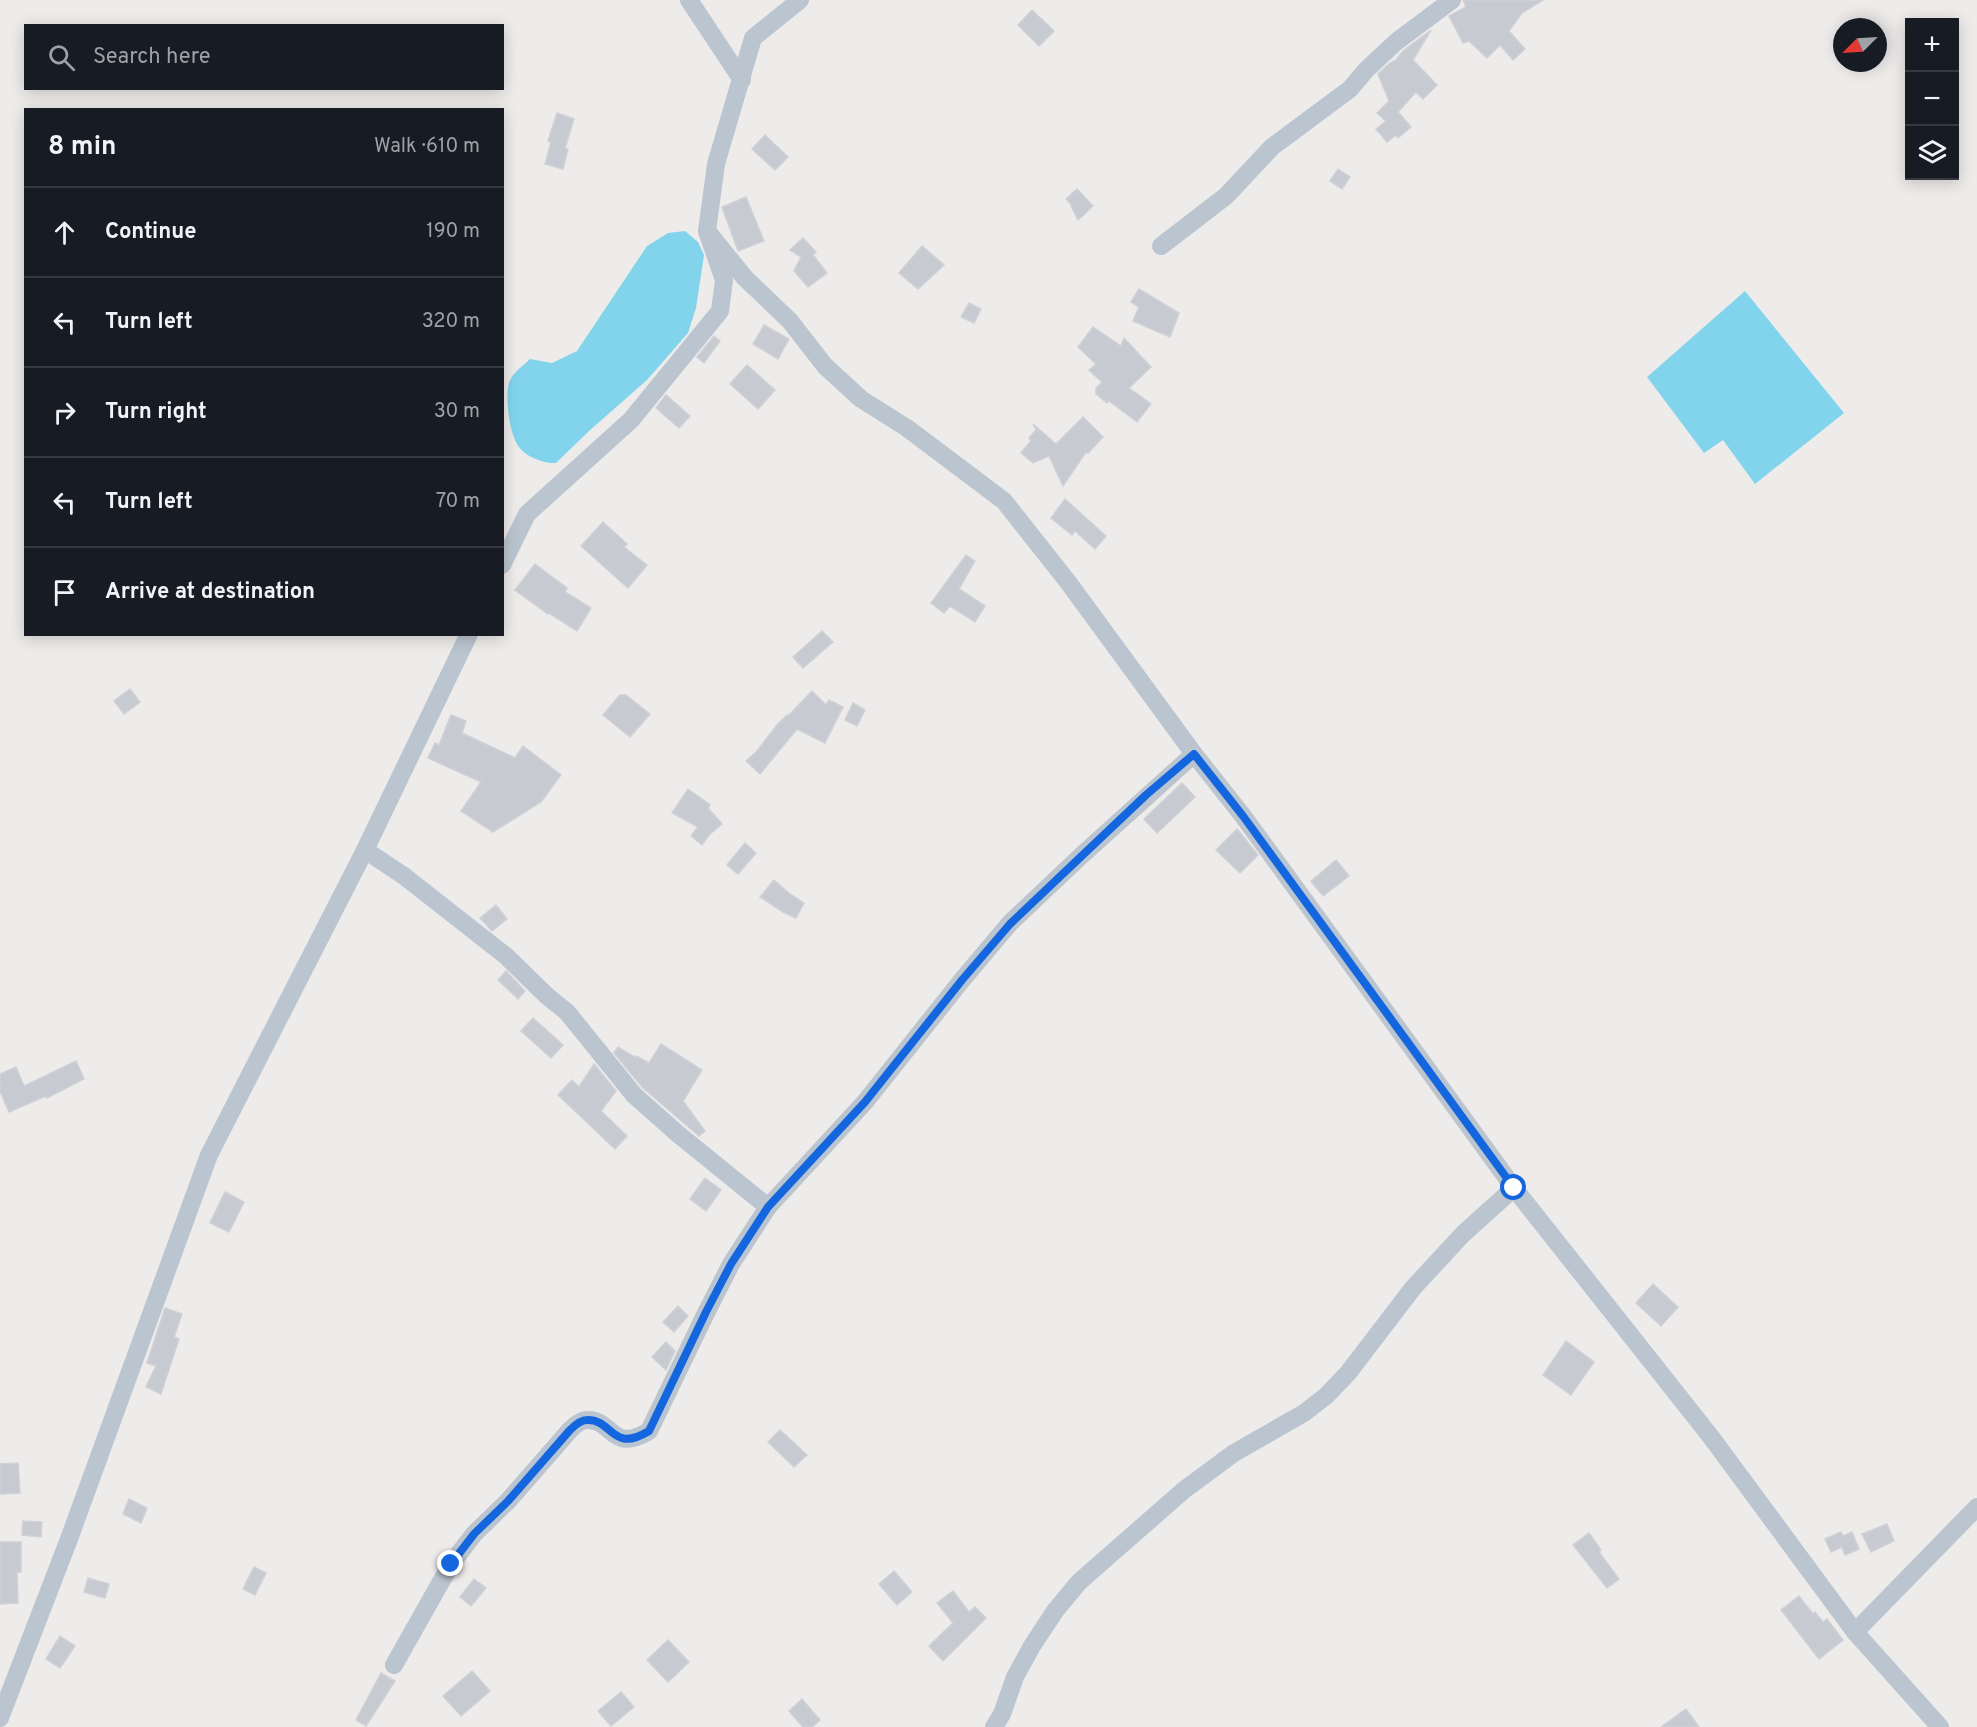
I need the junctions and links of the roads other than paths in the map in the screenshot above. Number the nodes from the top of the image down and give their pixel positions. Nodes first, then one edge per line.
1 (689, 0) edge
2 (800, 0) edge
3 (1452, 0) edge
4 (742, 80) junction
5 (707, 231) junction
6 (1161, 246) dead end
7 (504, 561) edge
8 (468, 636) edge
9 (1194, 754) junction
10 (365, 850) junction
11 (1514, 1188) junction
12 (768, 1207) junction
13 (1977, 1507) edge
14 (1856, 1632) junction
15 (394, 1665) dead end
16 (0, 1718) edge
17 (994, 1727) edge
18 (1940, 1727) edge

1 - 4 street
2 - 4 street
3 - 6 street
4 - 5 street
5 - 7 street
5 - 9 street
8 - 10 street
9 - 11 street
9 - 12 street
10 - 12 street
10 - 16 street
11 - 14 street
11 - 17 street
12 - 15 street
13 - 14 street
14 - 18 street

